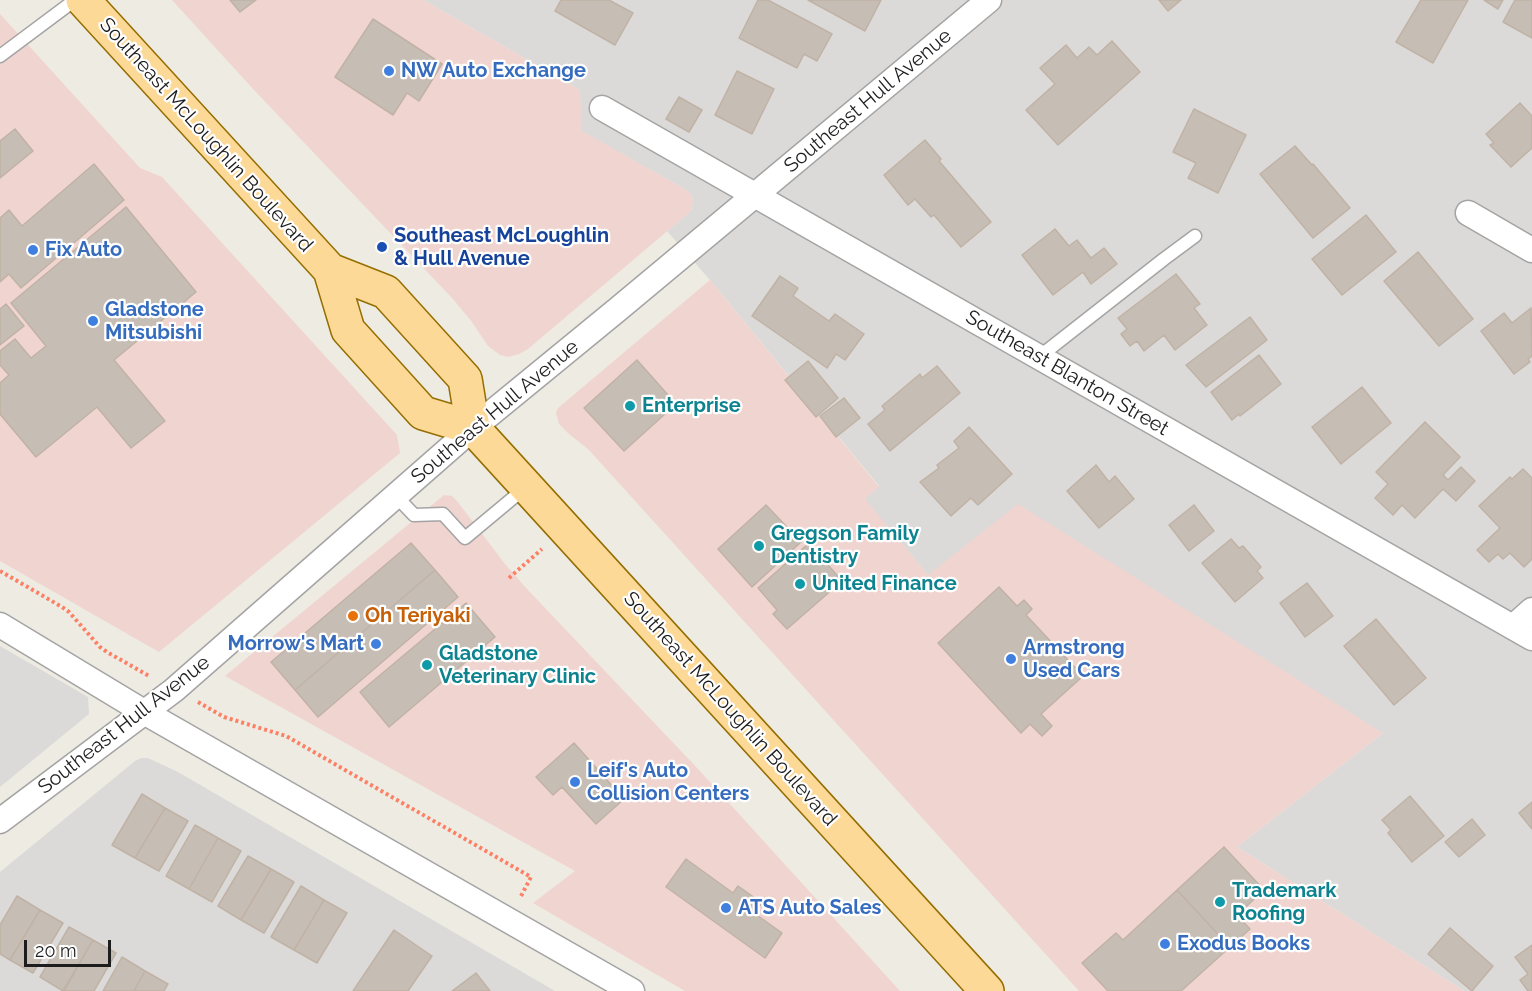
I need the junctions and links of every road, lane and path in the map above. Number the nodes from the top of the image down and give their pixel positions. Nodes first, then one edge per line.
1 (75, 0) edge
2 (83, 0) edge
3 (989, 0) edge
4 (0, 56) edge
5 (602, 108) dead end
6 (755, 196) junction
7 (1468, 213) dead end
8 (1195, 236) dead end
9 (1532, 250) edge
10 (330, 270) junction
11 (1039, 357) junction
12 (473, 428) junction
13 (527, 486) junction
14 (395, 495) junction
15 (566, 529) junction
16 (0, 571) edge
17 (509, 578) dead end
18 (1532, 610) edge
19 (0, 625) edge
20 (1523, 633) edge
21 (146, 674) dead end
22 (207, 707) dead end
23 (144, 712) junction
24 (0, 821) edge
25 (509, 920) junction
26 (632, 991) edge
27 (987, 991) edge

1 - 4 lane
2 - 10 main road, Southeast McLoughlin Boulevard
3 - 6 street, Southeast Hull Avenue
5 - 6 street, Southeast Blanton Street
6 - 11 street, Southeast Blanton Street
6 - 12 street, Southeast Hull Avenue
7 - 9 street
8 - 11 lane
10 - 12 main road, Southeast McLoughlin Boulevard
10 - 12 main road, Southeast McLoughlin Boulevard
11 - 20 street, Southeast Blanton Street
12 - 13 main road, Southeast McLoughlin Boulevard
12 - 14 street, Southeast Hull Avenue
13 - 14 lane
13 - 15 main road, Southeast McLoughlin Boulevard
14 - 23 street, Southeast Hull Avenue
15 - 17 path
15 - 27 main road, Southeast McLoughlin Boulevard
16 - 21 path
18 - 20 street
19 - 23 street
22 - 25 path
23 - 24 street, Southeast Hull Avenue
23 - 25 street
25 - 26 street

